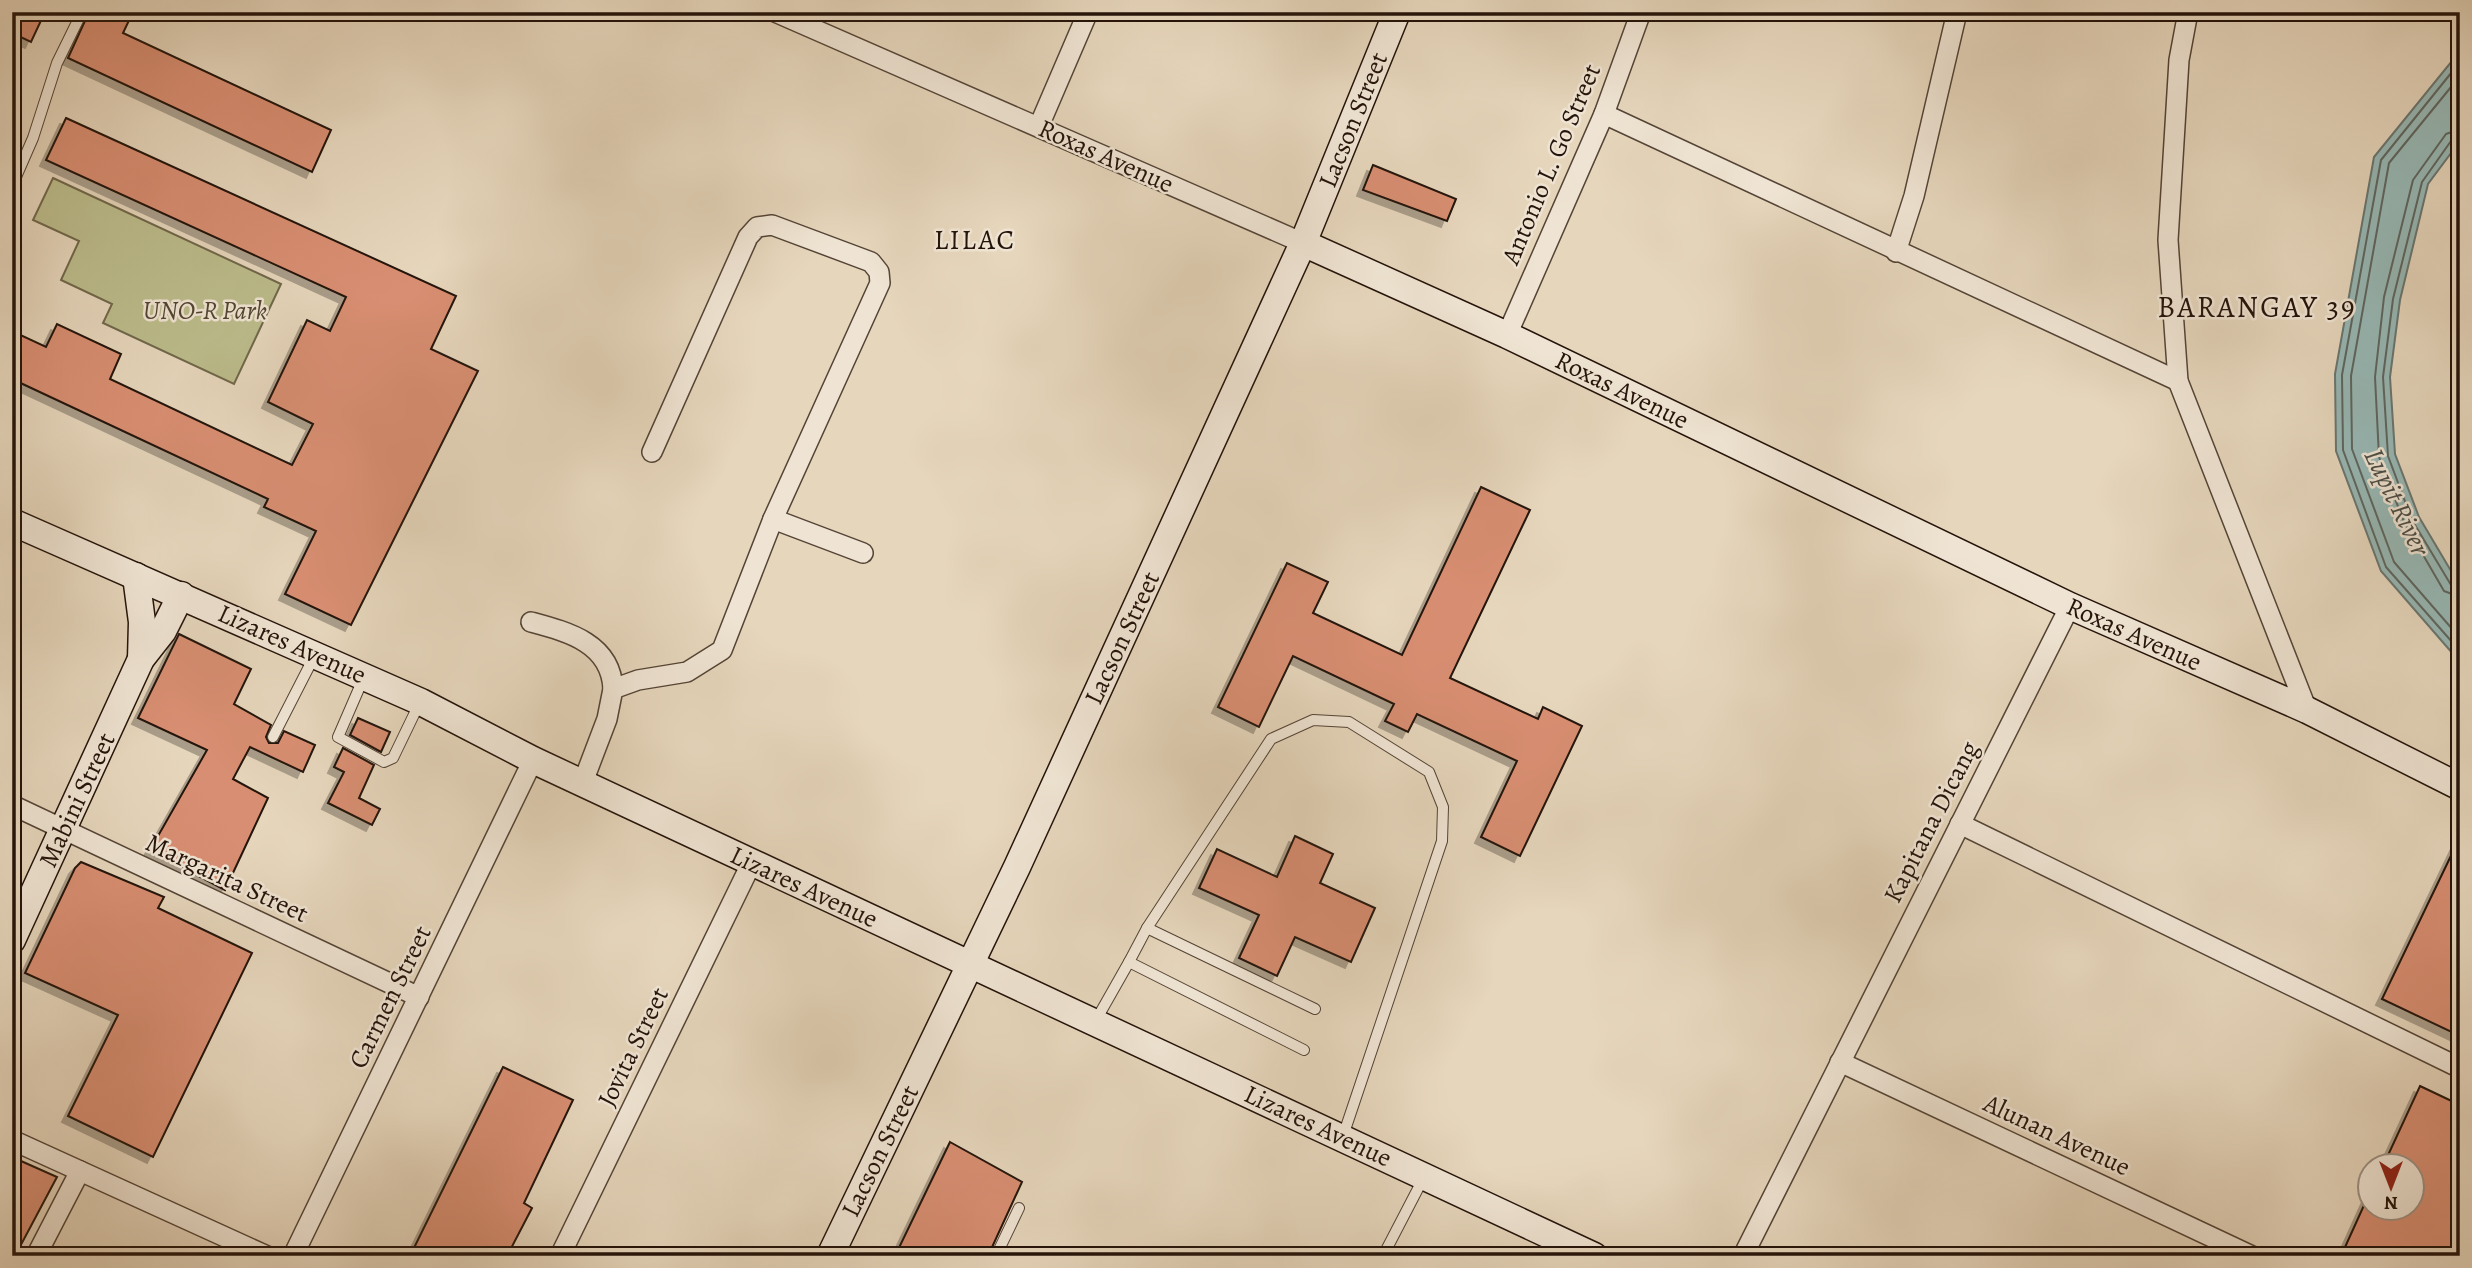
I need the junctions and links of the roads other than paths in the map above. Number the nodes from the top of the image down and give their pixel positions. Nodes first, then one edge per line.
1 (82, 12) edge
2 (775, 12) edge
3 (1088, 12) edge
4 (1397, 12) edge
5 (1641, 12) edge
6 (1957, 12) edge
7 (2188, 12) edge
8 (1604, 114) junction
9 (1039, 126) junction
10 (12, 186) edge
11 (1303, 243) junction
12 (1896, 252) junction
13 (1507, 335) junction
14 (2178, 381) junction
15 (652, 452) dead end
16 (773, 519) junction
17 (12, 522) edge
18 (863, 553) dead end
19 (136, 576) junction
20 (181, 595) junction
21 (2070, 606) junction
22 (531, 622) dead end
23 (315, 655) junction
24 (141, 659) junction
25 (364, 676) junction
26 (613, 689) junction
27 (421, 702) junction
28 (2307, 710) junction
29 (274, 737) dead end
30 (533, 760) junction
31 (583, 782) junction
32 (2460, 787) edge
33 (12, 805) edge
34 (1960, 824) junction
35 (65, 830) junction
36 (752, 862) junction
37 (1147, 928) junction
38 (12, 940) edge
39 (1129, 962) junction
40 (969, 964) junction
41 (419, 998) junction
42 (1315, 1009) dead end
43 (1093, 1024) junction
44 (1304, 1050) dead end
45 (1840, 1062) junction
46 (2460, 1068) edge
47 (1343, 1136) junction
48 (12, 1140) edge
49 (80, 1171) junction
50 (1425, 1176) junction
51 (1019, 1208) dead end
52 (36, 1256) edge
53 (267, 1256) edge
54 (293, 1256) edge
55 (561, 1256) edge
56 (830, 1256) edge
57 (996, 1256) edge
58 (1383, 1256) edge
59 (1594, 1256) edge
60 (1743, 1256) edge
61 (2252, 1256) edge

1 - 10 lane
2 - 9 street, Roxas Avenue
3 - 9 street
4 - 11 street, Lacson Street
5 - 8 street, Antonio L. Go Street
6 - 12 street
7 - 14 street
8 - 12 street
8 - 13 street, Antonio L. Go Street
9 - 11 street, Roxas Avenue
11 - 13 street, Roxas Avenue
11 - 40 street, Lacson Street
12 - 14 street
13 - 21 street, Roxas Avenue
14 - 28 street
15 - 16 street
16 - 18 street
16 - 26 street
17 - 19 street, Lizares Avenue
19 - 20 street, Lizares Avenue
19 - 24 street, Mabini Street
20 - 23 street, Lizares Avenue
20 - 24 street, Mabini Street
21 - 28 street, Roxas Avenue
21 - 34 street, Kapitana Dicang
22 - 26 street
23 - 25 street, Lizares Avenue
23 - 29 lane
24 - 35 street, Mabini Street
25 - 27 street, Lizares Avenue
25 - 27 lane
26 - 31 street
27 - 30 street, Lizares Avenue
28 - 32 street, Roxas Avenue
30 - 31 street, Lizares Avenue
30 - 41 street, Carmen Street
31 - 36 street, Lizares Avenue
33 - 35 street, Margarita Street
34 - 45 street, Kapitana Dicang
34 - 46 street
35 - 38 street, Mabini Street
35 - 41 street, Margarita Street
36 - 40 street, Lizares Avenue
36 - 55 street, Jovita Street
37 - 39 lane
37 - 42 lane
37 - 47 lane
39 - 43 lane
39 - 44 lane
40 - 43 street, Lizares Avenue
40 - 56 street, Lacson Street
41 - 54 street, Carmen Street
43 - 47 street, Lizares Avenue
45 - 60 street, Kapitana Dicang
45 - 61 street, Alunan Avenue
47 - 50 street, Lizares Avenue
48 - 49 street
49 - 52 street
49 - 53 street
50 - 58 lane
50 - 59 street, Lizares Avenue
51 - 57 lane

